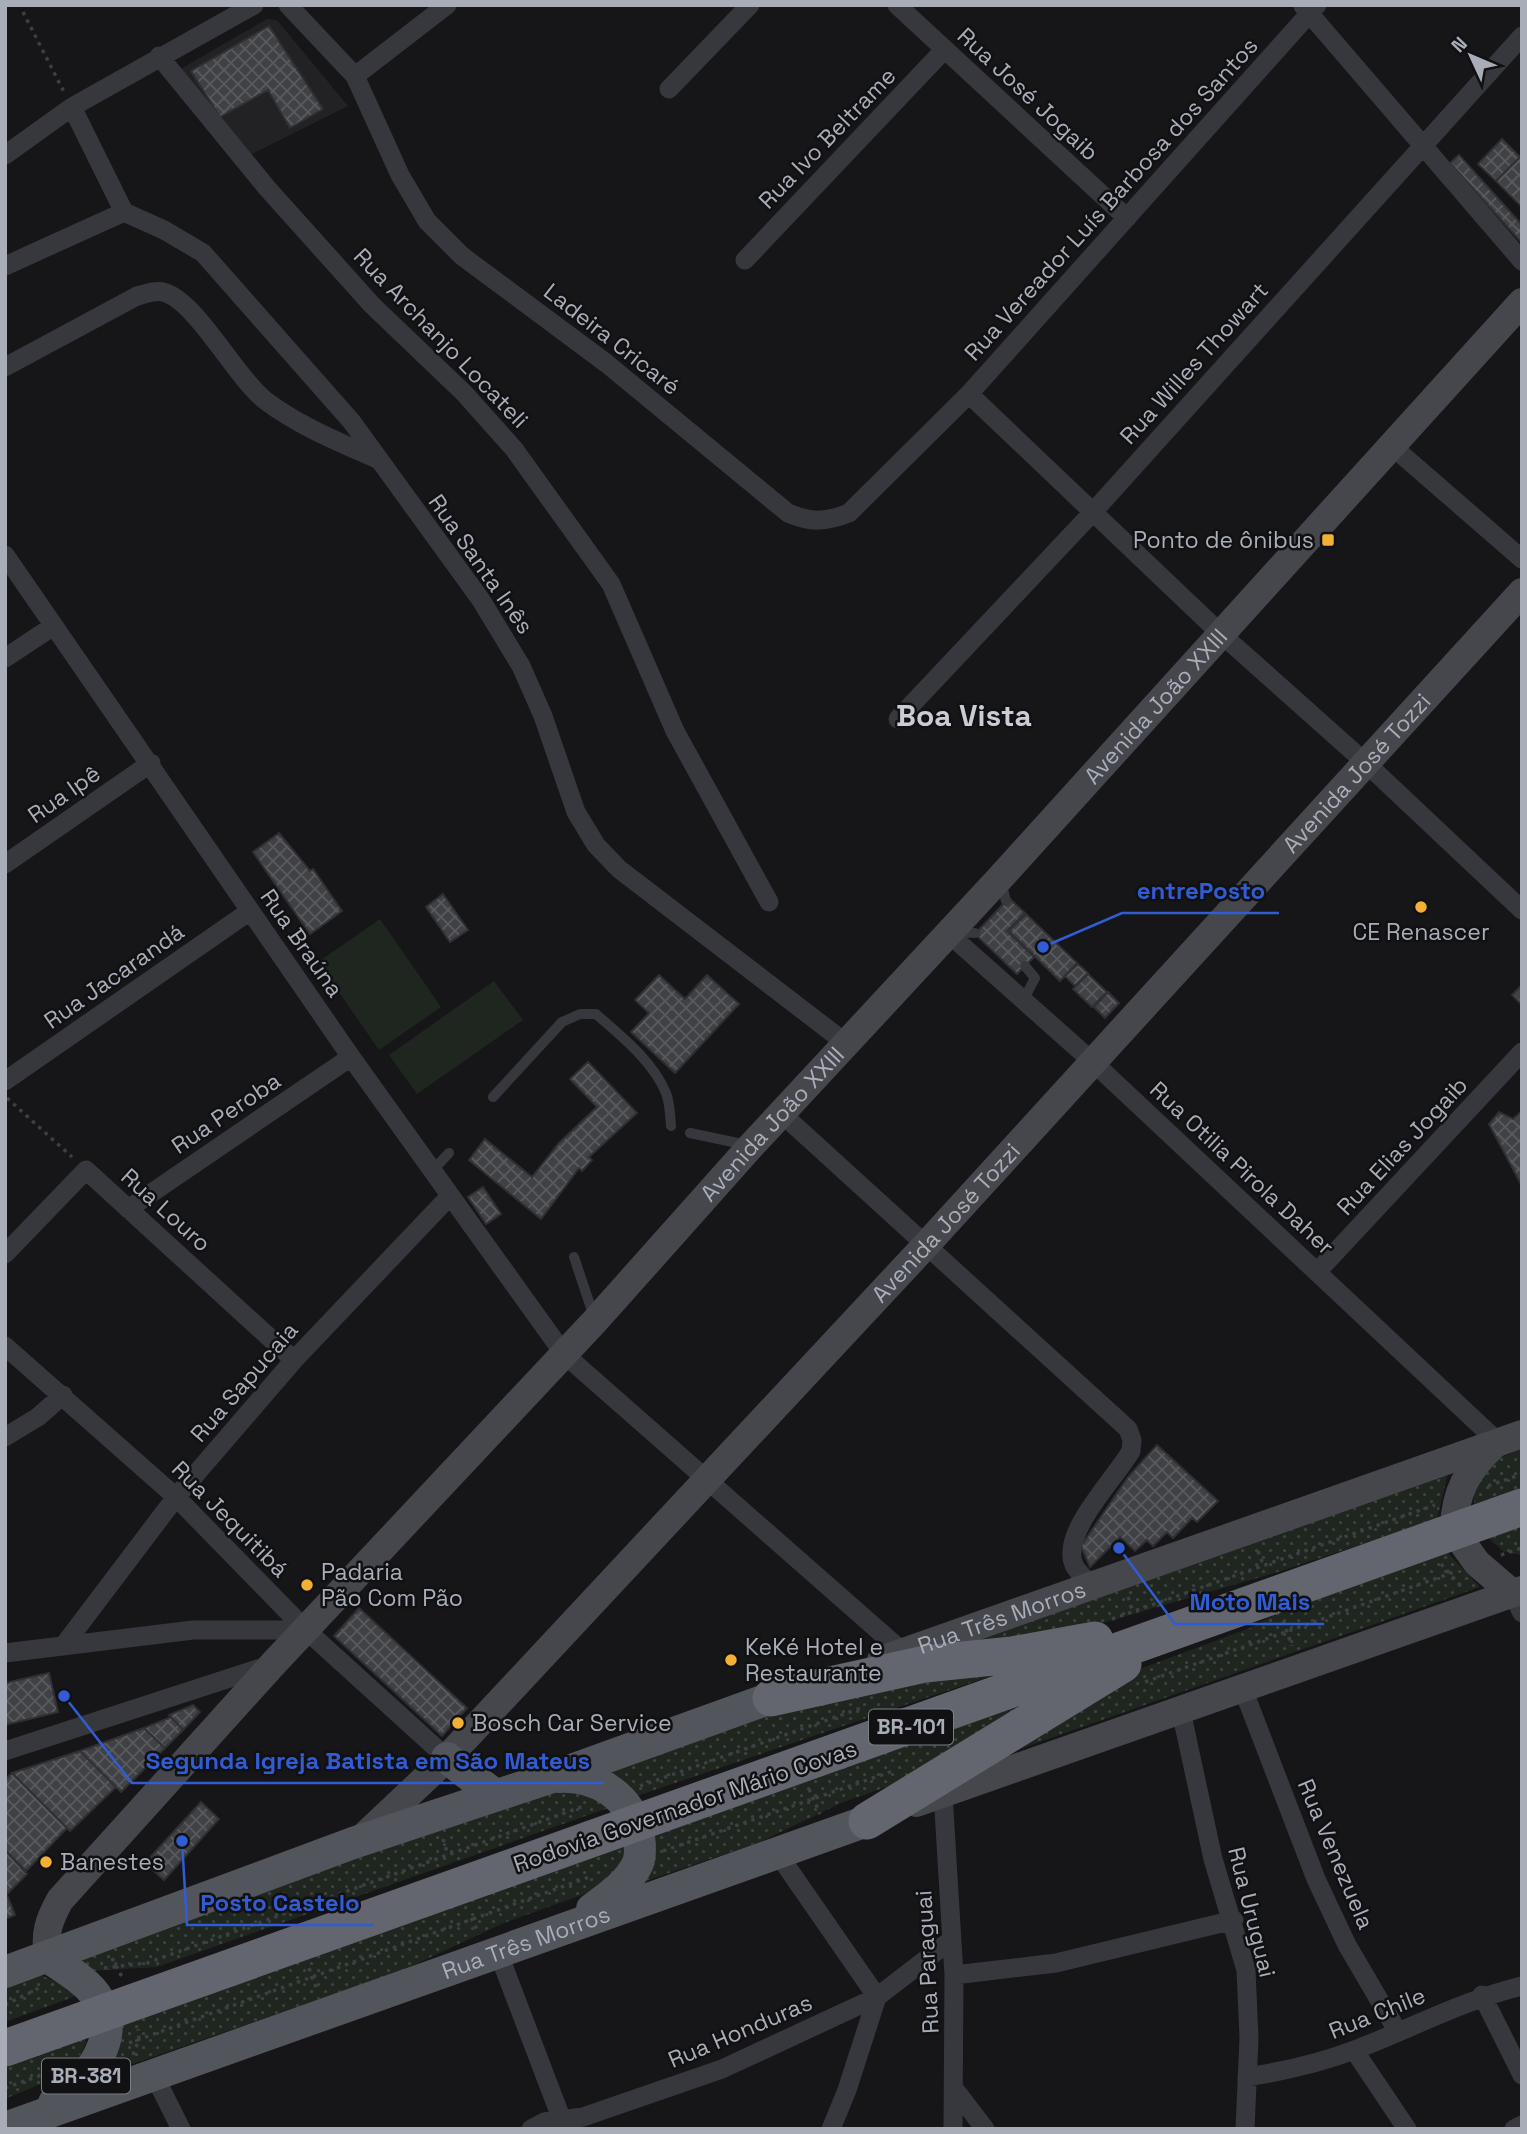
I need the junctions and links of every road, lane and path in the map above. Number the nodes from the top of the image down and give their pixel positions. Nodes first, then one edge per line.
1 (254, 5) edge
2 (288, 5) edge
3 (447, 5) edge
4 (750, 5) edge
5 (897, 5) edge
6 (1309, 8) edge
7 (23, 12) dead end
8 (1522, 36) edge
9 (944, 50) junction
10 (159, 56) junction
11 (355, 76) junction
12 (669, 89) dead end
13 (72, 107) junction
14 (1425, 145) junction
15 (5, 155) edge
16 (124, 212) junction
17 (1127, 218) junction
18 (745, 260) dead end
19 (1522, 261) edge
20 (5, 267) edge
21 (1522, 302) edge
22 (5, 367) edge
23 (969, 394) junction
24 (1393, 447) junction
25 (378, 459) junction
26 (1093, 512) junction
27 (5, 555) edge
28 (1522, 559) edge
29 (1522, 592) edge
30 (52, 628) junction
31 (1220, 633) junction
32 (5, 658) edge
33 (898, 719) dead end
34 (151, 763) junction
35 (1367, 764) junction
36 (5, 864) edge
37 (769, 902) dead end
38 (1522, 910) edge
39 (250, 911) junction
40 (958, 933) junction
41 (1025, 966) dead end
42 (1024, 999) junction
43 (848, 1044) junction
44 (1522, 1052) edge
45 (351, 1057) junction
46 (1094, 1063) junction
47 (5, 1081) edge
48 (5, 1096) edge
49 (493, 1097) dead end
50 (781, 1114) junction
51 (671, 1126) dead end
52 (690, 1133) dead end
53 (751, 1146) junction
54 (449, 1153) dead end
55 (86, 1170) junction
56 (432, 1172) junction
57 (449, 1197) junction
58 (128, 1209) junction
59 (926, 1245) junction
60 (5, 1254) edge
61 (575, 1257) dead end
62 (1317, 1272) junction
63 (595, 1321) junction
64 (5, 1346) edge
65 (564, 1354) junction
66 (294, 1360) junction
67 (64, 1395) junction
68 (5, 1437) edge
69 (1510, 1438) edge
70 (1522, 1474) edge
71 (707, 1478) junction
72 (176, 1497) junction
73 (1522, 1507) edge
74 (1455, 1514) junction
75 (1522, 1548) edge
76 (1477, 1563) junction
77 (1092, 1586) junction
78 (1519, 1599) edge
79 (1109, 1621) dead end
80 (1183, 1626) junction
81 (306, 1630) junction
82 (64, 1645) junction
83 (903, 1652) junction
84 (5, 1653) edge
85 (274, 1663) junction
86 (1136, 1685) dead end
87 (1243, 1689) junction
88 (771, 1698) junction
89 (867, 1706) dead end
90 (1181, 1711) junction
91 (5, 1751) edge
92 (447, 1758) junction
93 (905, 1767) dead end
94 (550, 1778) junction
95 (943, 1794) junction
96 (495, 1795) junction
97 (627, 1809) junction
98 (867, 1821) junction
99 (358, 1842) junction
100 (778, 1854) junction
101 (639, 1859) junction
102 (601, 1872) dead end
103 (1234, 1920) junction
104 (568, 1926) junction
105 (951, 1940) junction
106 (498, 1952) junction
107 (59, 1964) junction
108 (5, 1972) edge
109 (954, 1975) junction
110 (1522, 1986) edge
111 (1482, 1995) junction
112 (877, 1997) junction
113 (5, 2005) edge
114 (104, 2012) junction
115 (1398, 2032) junction
116 (5, 2048) edge
117 (1354, 2050) junction
118 (102, 2053) junction
119 (54, 2070) dead end
120 (154, 2075) junction
121 (1522, 2075) edge
122 (1247, 2077) junction
123 (5, 2088) edge
124 (956, 2091) junction
125 (19, 2123) edge
126 (563, 2123) edge
127 (1522, 2124) edge
128 (181, 2129) edge
129 (531, 2129) edge
130 (831, 2129) edge
131 (953, 2129) edge
132 (985, 2129) edge
133 (1245, 2129) edge
134 (1407, 2129) edge
135 (1514, 2129) edge

1 - 10 street
2 - 11 street, Ladeira Cricaré
3 - 11 street
4 - 12 street
5 - 9 street, Rua José Jogaib
6 - 14 street
6 - 17 street, Rua Vereador Luís Barbosa dos Santos
7 - 13 path
8 - 14 street, Rua Willes Thowart
9 - 17 street, Rua José Jogaib
9 - 18 street, Rua Ivo Beltrame
10 - 13 street
10 - 37 street, Rua Archanjo Locateli
11 - 23 street, Ladeira Cricaré
13 - 15 street
13 - 16 street
14 - 19 street
14 - 26 street, Rua Willes Thowart
16 - 20 street
16 - 25 street, Rua Santa Inês
17 - 23 street, Rua Vereador Luís Barbosa dos Santos
21 - 24 street, Avenida João XXIII
22 - 25 street
23 - 26 street
24 - 28 street
24 - 31 street, Avenida João XXIII
25 - 43 street, Rua Santa Inês
26 - 31 street
26 - 33 street, Rua Willes Thowart
27 - 30 street, Rua Braúna
29 - 35 street, Avenida José Tozzi
30 - 32 street
30 - 34 street, Rua Braúna
31 - 35 street
31 - 40 street, Avenida João XXIII
34 - 36 street, Rua Ipê
34 - 39 street, Rua Braúna
35 - 38 street
35 - 46 street, Avenida José Tozzi
39 - 45 street, Rua Braúna
39 - 47 street, Rua Jacarandá
40 - 42 street, Rua Otilia Pirola Daher
40 - 43 street, Avenida João XXIII
41 - 42 lane
42 - 46 street, Rua Otilia Pirola Daher
43 - 50 street, Avenida João XXIII
44 - 62 street, Rua Elias Jogaib
45 - 56 street, Rua Braúna
45 - 58 street, Rua Peroba
46 - 59 street, Avenida José Tozzi
46 - 62 street, Rua Otilia Pirola Daher
48 - 55 path, Rua Louro
49 - 51 lane
50 - 53 street, Avenida João XXIII
50 - 59 street
52 - 53 lane
53 - 63 street, Avenida João XXIII
54 - 56 lane
55 - 58 street, Rua Louro
55 - 60 street
56 - 57 street, Rua Braúna
57 - 65 street, Rua Braúna
57 - 66 street, Rua Sapucaia
58 - 66 street, Rua Louro
59 - 71 street, Avenida José Tozzi
59 - 77 street
61 - 63 lane
62 - 69 street, Rua Otilia Pirola Daher
63 - 65 street, Avenida João XXIII
64 - 67 street, Rua Jequitibá
65 - 71 street, Rua Braúna
65 - 81 street, Avenida João XXIII
66 - 72 street, Rua Sapucaia
67 - 68 street
67 - 72 street, Rua Jequitibá
69 - 74 street
69 - 77 street, Rua Três Morros
70 - 74 path
71 - 83 street, Rua Braúna
71 - 92 street, Avenida José Tozzi
72 - 81 street, Rua Jequitibá
72 - 82 street, Rua Sapucaia
73 - 74 highway, Rodovia Governador Mário Covas / BR-101
74 - 76 street
74 - 79 path
74 - 80 highway, Rodovia Governador Mário Covas / BR-101
75 - 76 path
76 - 78 street
76 - 86 path
77 - 83 street, Rua Três Morros
78 - 87 street, Rua Três Morros
80 - 88 highway
80 - 97 highway, Rodovia Governador Mário Covas / BR-101
80 - 98 highway
81 - 82 street
81 - 85 street, Avenida João XXIII
81 - 92 street, Rua Jequitibá
82 - 84 street
83 - 88 street, Rua Três Morros
85 - 91 street
85 - 107 street, Avenida João XXIII
87 - 90 street, Rua Três Morros
87 - 115 street, Rua Venezuela
88 - 94 main road, Rua Três Morros
89 - 97 path
90 - 95 street, Rua Três Morros
90 - 103 street, Rua Uruguai
92 - 96 main road
92 - 99 street, Avenida José Tozzi
93 - 101 path
94 - 96 main road, Rua Três Morros
94 - 97 main road
95 - 98 street, Rua Três Morros
95 - 105 street, Rua Paraguai
96 - 99 main road, Rua Três Morros
97 - 101 main road
97 - 107 path
97 - 114 highway, Rodovia Governador Mário Covas / BR-101
98 - 100 main road, Rua Três Morros
99 - 107 main road, Rua Três Morros
100 - 104 main road, Rua Três Morros
100 - 112 street
101 - 104 main road
102 - 118 path
103 - 109 street
103 - 122 street, Rua Uruguai
104 - 106 main road, Rua Três Morros
105 - 109 street, Rua Paraguai
105 - 112 street, Rua Honduras
106 - 120 main road, Rua Três Morros
106 - 126 street
107 - 108 main road, Rua Três Morros
107 - 113 path
107 - 114 main road
109 - 124 street, Rua Paraguai
110 - 111 street, Rua Chile
111 - 115 street, Rua Chile
111 - 121 street
112 - 126 street, Rua Honduras
112 - 130 street
114 - 116 highway, Rodovia Governador Mário Covas / BR-101
114 - 118 main road, BR-381
115 - 117 street, Rua Chile
117 - 122 street, Rua Chile
117 - 134 street
118 - 125 main road, BR-381
119 - 123 path
120 - 125 main road, Rua Três Morros
120 - 128 street
122 - 133 street, Rua Uruguai
124 - 131 street, Rua Paraguai
124 - 132 street
126 - 129 street, Rua Honduras
127 - 135 street

